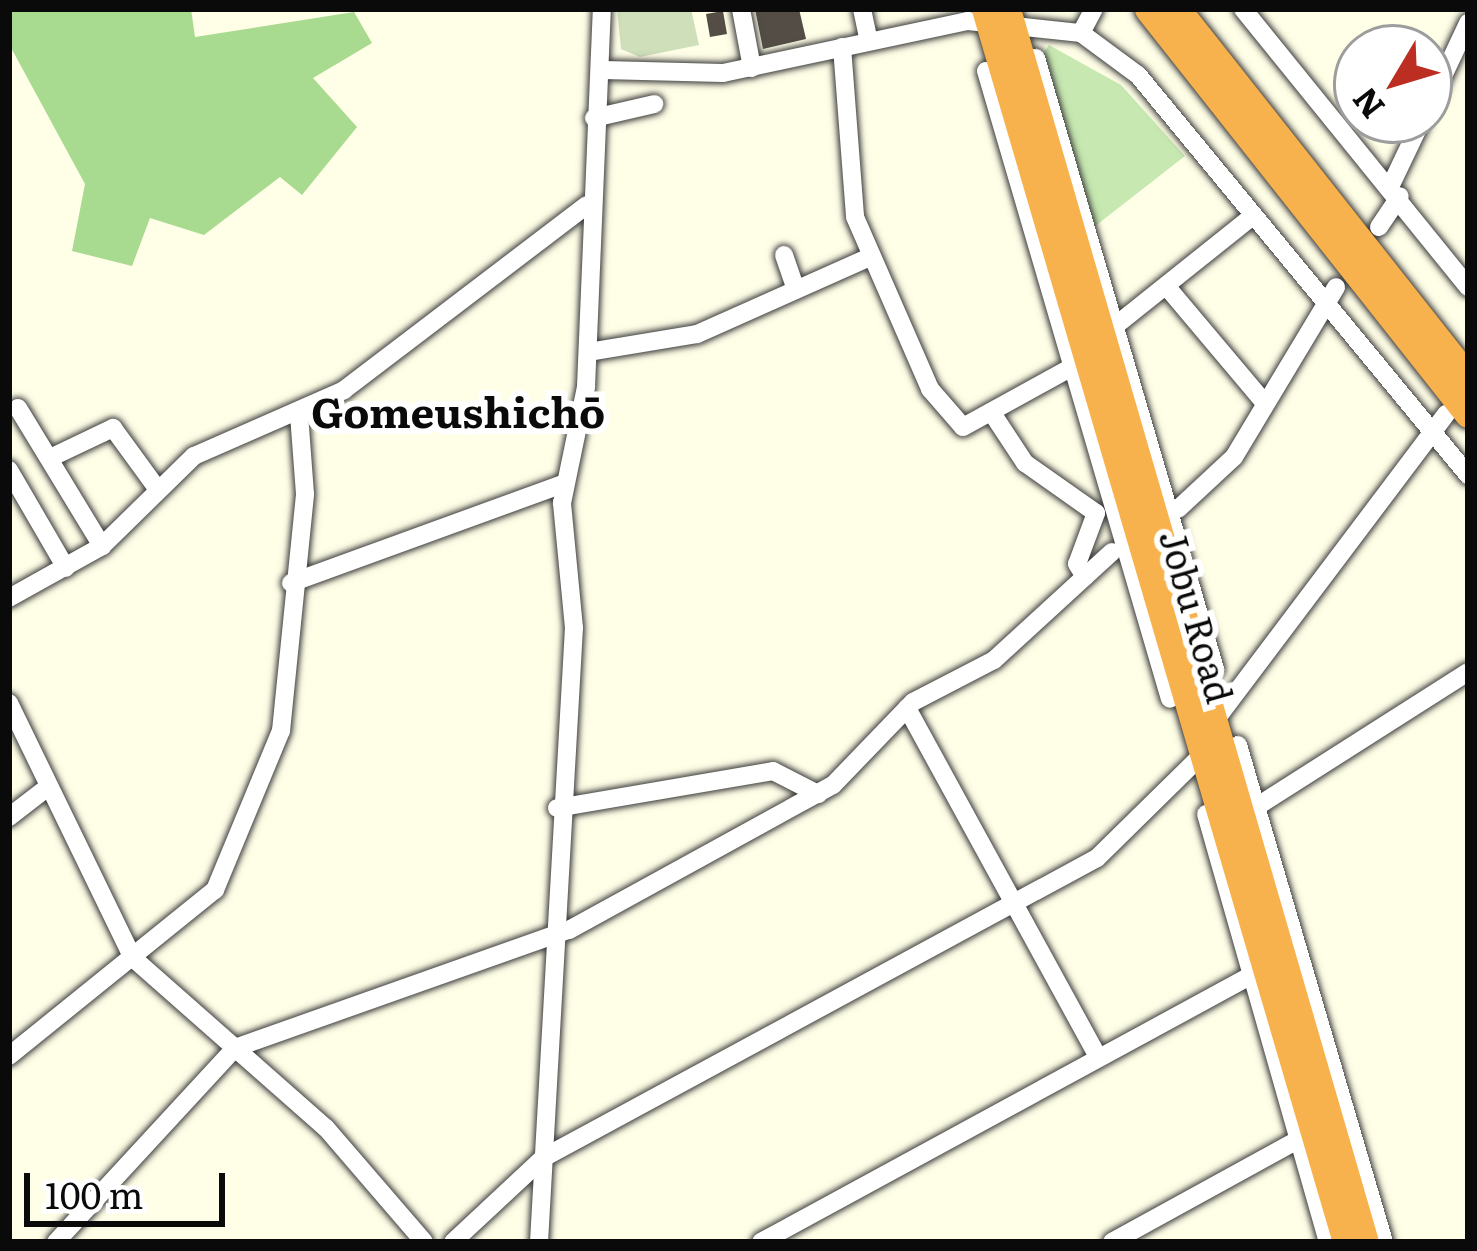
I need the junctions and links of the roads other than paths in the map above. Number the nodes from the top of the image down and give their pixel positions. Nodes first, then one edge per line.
1 (602, 9) edge
2 (741, 9) edge
3 (862, 9) edge
4 (1094, 9) edge
5 (1148, 9) edge
6 (1178, 9) edge
7 (1243, 9) edge
8 (998, 15) edge
9 (1468, 23) edge
10 (1082, 33) junction
11 (869, 40) junction
12 (842, 46) junction
13 (1453, 55) edge
14 (1036, 58) dead end
15 (752, 68) junction
16 (603, 70) junction
17 (986, 71) dead end
18 (654, 104) dead end
19 (594, 118) junction
20 (1413, 144) edge
21 (1056, 153) junction
22 (1395, 192) junction
23 (586, 205) junction
24 (1037, 216) junction
25 (1249, 219) junction
26 (1379, 227) dead end
27 (784, 255) dead end
28 (868, 258) junction
29 (1468, 286) edge
30 (795, 287) junction
31 (1167, 287) junction
32 (1336, 287) dead end
33 (1319, 307) junction
34 (1115, 326) junction
35 (589, 352) junction
36 (1072, 368) junction
37 (1468, 378) edge
38 (1263, 401) junction
39 (18, 408) dead end
40 (992, 413) junction
41 (1457, 414) edge
42 (299, 415) junction
43 (1432, 434) junction
44 (50, 458) junction
45 (9, 470) edge
46 (1468, 475) edge
47 (563, 484) junction
48 (156, 487) junction
49 (1155, 490) junction
50 (1178, 508) dead end
51 (102, 545) junction
52 (1112, 552) dead end
53 (66, 568) junction
54 (1085, 578) junction
55 (1143, 581) junction
56 (291, 583) junction
57 (9, 598) edge
58 (1215, 669) dead end
59 (1468, 672) edge
60 (1170, 699) dead end
61 (9, 703) edge
62 (907, 708) junction
63 (1214, 722) junction
64 (1238, 745) dead end
65 (1201, 758) junction
66 (48, 787) junction
67 (818, 794) junction
68 (1256, 807) junction
69 (557, 808) junction
70 (1206, 814) dead end
71 (9, 817) edge
72 (1013, 906) junction
73 (1281, 917) junction
74 (550, 934) junction
75 (133, 958) junction
76 (1252, 975) junction
77 (235, 1048) junction
78 (9, 1056) edge
79 (1097, 1057) junction
80 (1301, 1138) junction
81 (543, 1158) junction
82 (56, 1242) edge
83 (424, 1242) edge
84 (453, 1242) edge
85 (539, 1242) edge
86 (761, 1242) edge
87 (1112, 1242) edge
88 (1328, 1242) edge
89 (1346, 1242) edge
90 (1365, 1242) edge
91 (1384, 1242) edge

1 - 16 street
2 - 15 street
3 - 11 street
4 - 10 street
5 - 41 highway
6 - 37 highway
7 - 22 street
8 - 10 street
8 - 11 street
8 - 21 highway, Jobu Road
8 - 24 highway, Jobu Road
9 - 13 street
10 - 25 street
11 - 12 street
12 - 15 street
12 - 28 street
14 - 21 street
15 - 16 street
16 - 19 street
17 - 24 street
18 - 19 street
19 - 23 street
20 - 22 street
21 - 34 street
21 - 49 highway, Jobu Road
22 - 26 street
22 - 29 street
23 - 35 street
23 - 42 street
24 - 36 street
24 - 55 highway, Jobu Road
25 - 31 street
25 - 33 street
27 - 30 street
28 - 30 street
28 - 40 street
30 - 35 street
31 - 34 street
31 - 38 street
32 - 33 street
33 - 38 street
33 - 43 street
34 - 49 street
35 - 47 street
36 - 40 street
36 - 55 street
38 - 50 street
39 - 44 street
40 - 54 street
41 - 43 street
42 - 48 street
42 - 56 street
43 - 46 street
43 - 63 street
44 - 48 street
44 - 51 street
45 - 53 street
47 - 56 street
47 - 69 street
48 - 51 street
49 - 58 street
49 - 63 highway, Jobu Road
51 - 53 street
52 - 54 street
53 - 57 street
54 - 62 street
55 - 60 street
55 - 65 highway, Jobu Road
56 - 75 street
59 - 68 street
61 - 66 street
62 - 67 street
62 - 72 street
63 - 65 street
63 - 73 highway, Jobu Road
64 - 68 street
65 - 72 street
65 - 89 highway, Jobu Road
66 - 71 street
66 - 75 street
67 - 69 street
67 - 74 street
68 - 73 street
69 - 74 street
70 - 76 street
72 - 79 street
72 - 81 street
73 - 90 highway, Jobu Road
73 - 91 street
74 - 77 street
74 - 81 street
75 - 77 street
75 - 78 street
76 - 79 street
76 - 80 street
77 - 82 street
77 - 83 street
79 - 86 street
80 - 87 street
80 - 88 street
81 - 84 street
81 - 85 street

